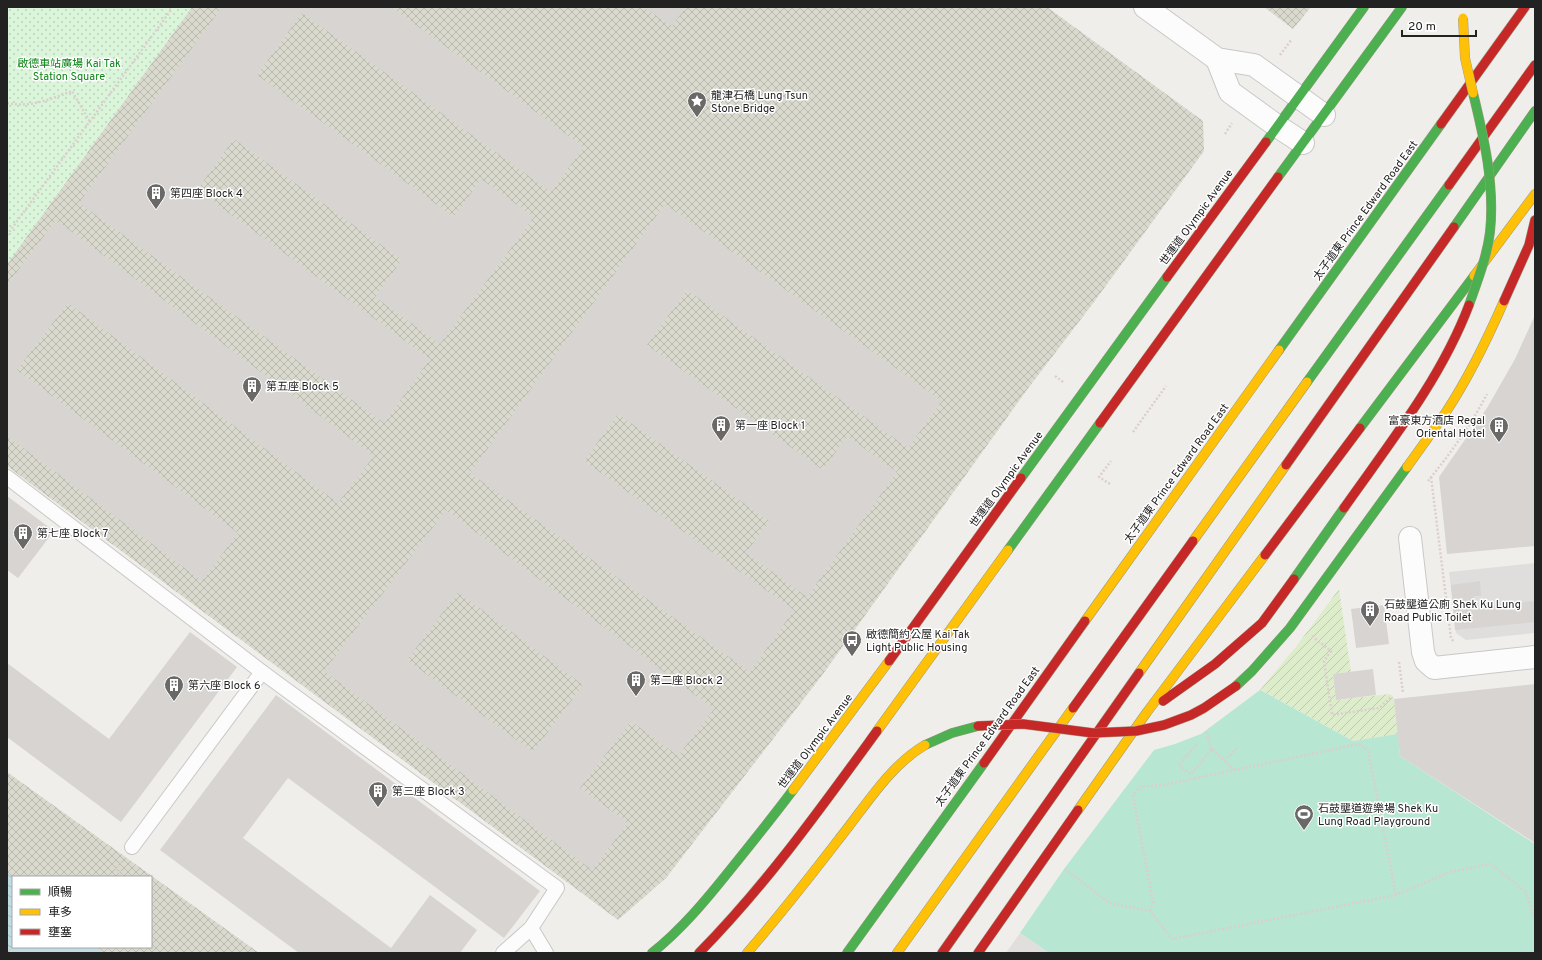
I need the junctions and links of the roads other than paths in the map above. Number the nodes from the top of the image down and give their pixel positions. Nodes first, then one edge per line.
1 (1145, 7) edge
2 (1364, 7) edge
3 (1402, 7) edge
4 (1465, 7) edge
5 (1525, 7) edge
6 (1217, 59) junction
7 (1535, 65) edge
8 (1297, 96) junction
9 (1535, 111) edge
10 (1324, 115) junction
11 (1277, 126) junction
12 (1303, 143) junction
13 (1535, 194) edge
14 (1535, 220) edge
15 (7, 477) edge
16 (1410, 538) dead end
17 (1535, 657) edge
18 (262, 672) junction
19 (1147, 712) junction
20 (132, 848) dead end
21 (531, 928) junction
22 (503, 953) edge
23 (546, 953) edge
24 (652, 953) edge
25 (699, 953) edge
26 (747, 953) edge
27 (847, 953) edge
28 (897, 953) edge
29 (942, 953) edge
30 (978, 953) edge

1 - 6 street
2 - 8 main road, 世運道 Olympic Avenue
3 - 10 main road
4 - 19 main road, bridge
5 - 27 main road, 太子道東 Prince Edward Road East
6 - 8 street
6 - 11 street
7 - 28 main road
8 - 10 street
8 - 11 main road, 世運道 Olympic Avenue
9 - 29 main road
10 - 12 main road
11 - 12 street
11 - 24 main road, 世運道 Olympic Avenue
12 - 25 main road
13 - 19 main road
14 - 26 main road, bridge
15 - 18 lane
16 - 17 street
18 - 20 lane
18 - 21 lane
19 - 30 main road
21 - 22 lane
21 - 23 lane

